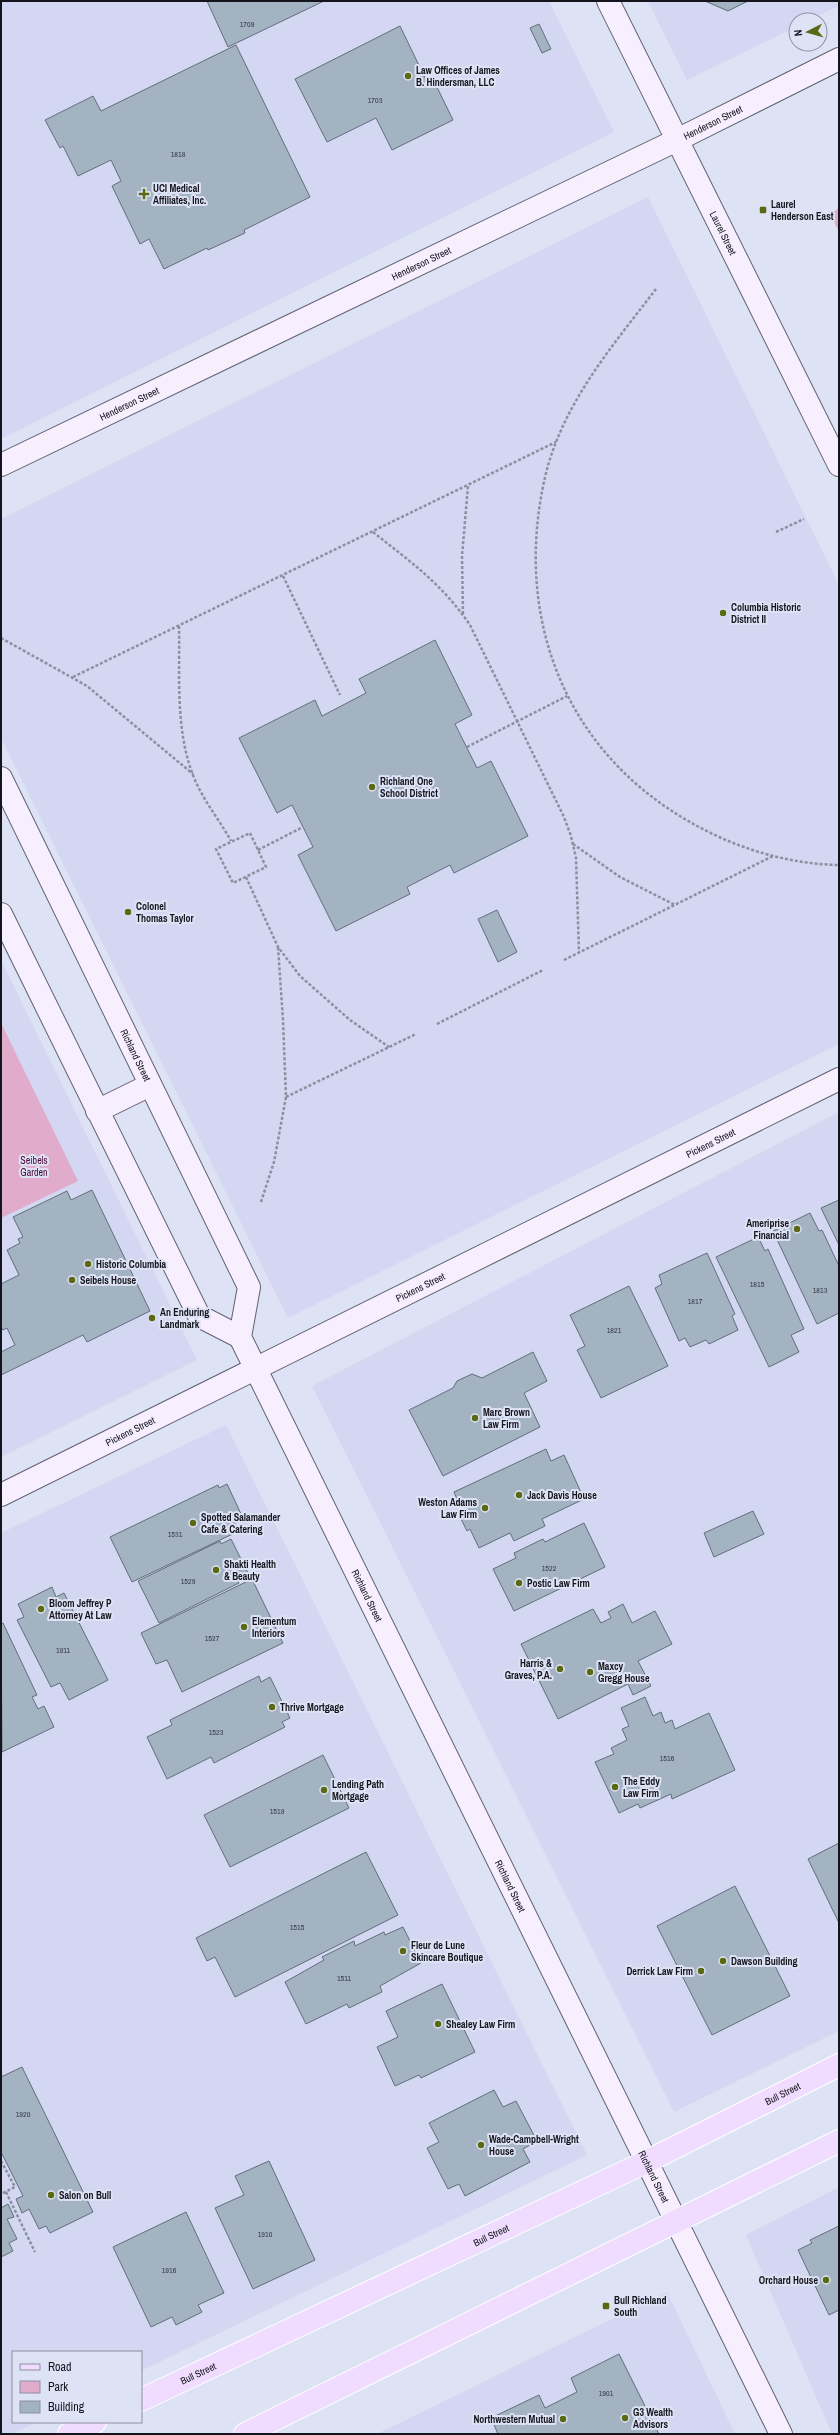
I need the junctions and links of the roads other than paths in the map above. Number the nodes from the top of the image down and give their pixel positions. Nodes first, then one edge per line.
1 (608, 1) edge
2 (839, 59) edge
3 (677, 140) junction
4 (1, 465) edge
5 (839, 465) edge
6 (4, 792) edge
7 (1, 914) edge
8 (839, 1079) edge
9 (150, 1085) junction
10 (97, 1111) junction
11 (240, 1337) junction
12 (257, 1369) junction
13 (1, 1495) edge
14 (839, 2065) edge
15 (839, 2141) edge
16 (648, 2161) junction
17 (677, 2221) junction
18 (142, 2400) edge
19 (93, 2423) edge
20 (69, 2434) edge
21 (246, 2434) edge
22 (781, 2434) edge

1 - 3 street, Laurel Street
2 - 3 street, Henderson Street
3 - 4 street, Henderson Street
3 - 5 street, Laurel Street
6 - 9 street, Richland Street
7 - 10 street
8 - 12 street, Pickens Street
9 - 10 street
9 - 11 street, Richland Street
10 - 11 street
11 - 12 street, Richland Street
12 - 13 street, Pickens Street
12 - 16 street, Richland Street
14 - 16 main road, Bull Street
15 - 17 main road
16 - 17 street, Richland Street
16 - 18 main road, Bull Street
17 - 21 main road
17 - 22 street, Richland Street
19 - 20 main road

